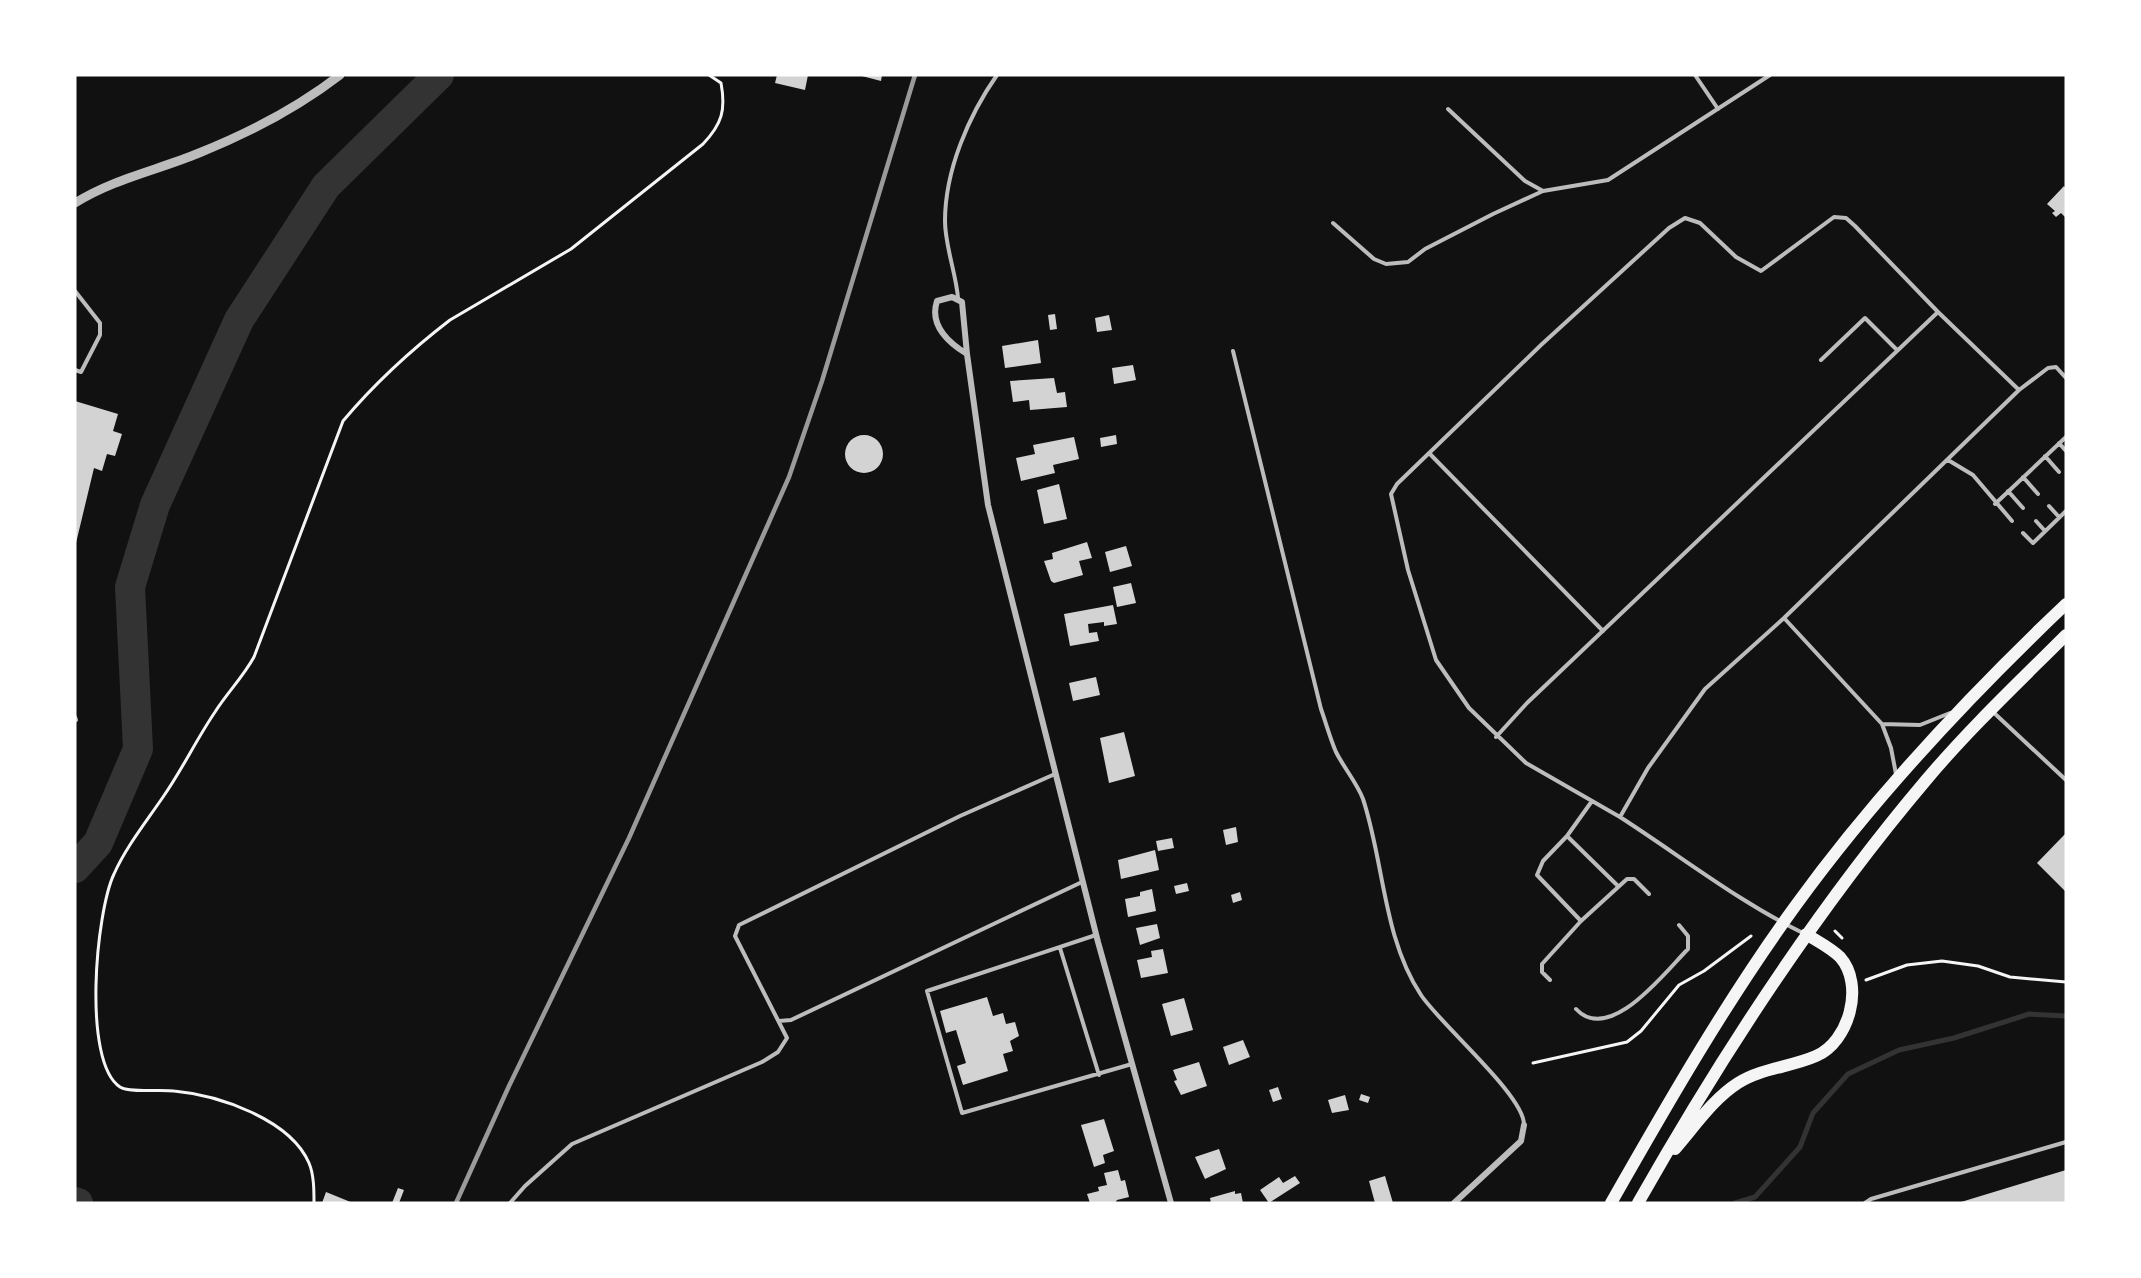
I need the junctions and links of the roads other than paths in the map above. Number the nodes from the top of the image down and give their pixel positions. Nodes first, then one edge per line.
1 (340, 75) edge
2 (997, 75) edge
3 (1695, 75) edge
4 (1770, 75) edge
5 (1448, 109) dead end
6 (1718, 110) junction
7 (1543, 191) junction
8 (75, 203) edge
9 (1333, 223) dead end
10 (75, 291) edge
11 (958, 298) junction
12 (1938, 312) junction
13 (1897, 350) junction
14 (1233, 351) dead end
15 (967, 354) junction
16 (1821, 360) dead end
17 (75, 370) edge
18 (2066, 378) edge
19 (2019, 390) junction
20 (2066, 437) edge
21 (2059, 443) junction
22 (2066, 451) edge
23 (1430, 453) junction
24 (2045, 456) junction
25 (1948, 460) junction
26 (2059, 472) dead end
27 (2023, 477) junction
28 (2008, 491) junction
29 (2038, 494) dead end
30 (1995, 504) junction
31 (2049, 506) dead end
32 (2023, 508) dead end
33 (2066, 511) edge
34 (2059, 517) junction
35 (2012, 521) dead end
36 (2036, 521) dead end
37 (2045, 531) junction
38 (2023, 533) dead end
39 (2066, 604) edge
40 (1784, 618) junction
41 (1603, 631) junction
42 (2066, 635) edge
43 (1961, 708) junction
44 (1991, 710) junction
45 (1882, 724) junction
46 (1496, 737) junction
47 (1056, 774) junction
48 (2066, 780) edge
49 (1895, 781) junction
50 (1592, 801) junction
51 (1620, 817) junction
52 (1567, 836) junction
53 (1083, 882) junction
54 (1618, 886) junction
55 (1649, 894) dead end
56 (1581, 921) junction
57 (1784, 924) junction
58 (1679, 925) dead end
59 (1806, 934) junction
60 (1096, 935) junction
61 (1060, 948) junction
62 (1550, 980) dead end
63 (1576, 1009) dead end
64 (778, 1021) junction
65 (1132, 1064) junction
66 (1099, 1075) junction
67 (1524, 1125) joint
68 (2066, 1142) edge
69 (1655, 1173) junction
70 (510, 1203) edge
71 (1172, 1203) edge
72 (1454, 1203) edge
73 (1611, 1203) edge
74 (1638, 1203) edge
75 (1864, 1203) edge

1 - 8 street
2 - 11 lane
3 - 6 lane
4 - 6 lane
5 - 7 lane
6 - 7 lane
7 - 9 lane
10 - 17 lane
11 - 15 street
11 - 15 street
12 - 13 lane
12 - 19 lane
12 - 23 lane
13 - 16 lane
13 - 41 lane
14 - 67 lane
15 - 47 street
18 - 19 lane
19 - 25 lane
20 - 21 lane
21 - 22 lane
21 - 24 lane
23 - 41 lane
23 - 46 lane
24 - 26 lane
24 - 27 lane
25 - 30 lane
25 - 40 lane
27 - 28 lane
27 - 29 lane
28 - 30 lane
28 - 32 lane
30 - 35 lane
31 - 34 lane
33 - 34 lane
34 - 37 lane
36 - 37 lane
37 - 38 lane
39 - 43 main road
40 - 45 lane
40 - 51 lane
41 - 46 lane
42 - 44 main road
43 - 45 lane
43 - 49 main road
44 - 48 lane
44 - 59 main road
45 - 49 lane
46 - 50 lane
47 - 53 street
47 - 64 lane
49 - 57 main road
50 - 51 lane
50 - 52 lane
51 - 57 lane
52 - 54 lane
52 - 56 lane
53 - 60 street
53 - 64 lane
54 - 55 lane
54 - 56 lane
56 - 62 lane
57 - 59 lane
57 - 73 main road
58 - 63 lane
59 - 69 main road
59 - 69 main road
60 - 61 lane
60 - 65 street
61 - 66 lane
61 - 66 lane
64 - 70 lane
65 - 66 lane
65 - 71 street
67 - 72 street
68 - 75 lane
69 - 74 main road

